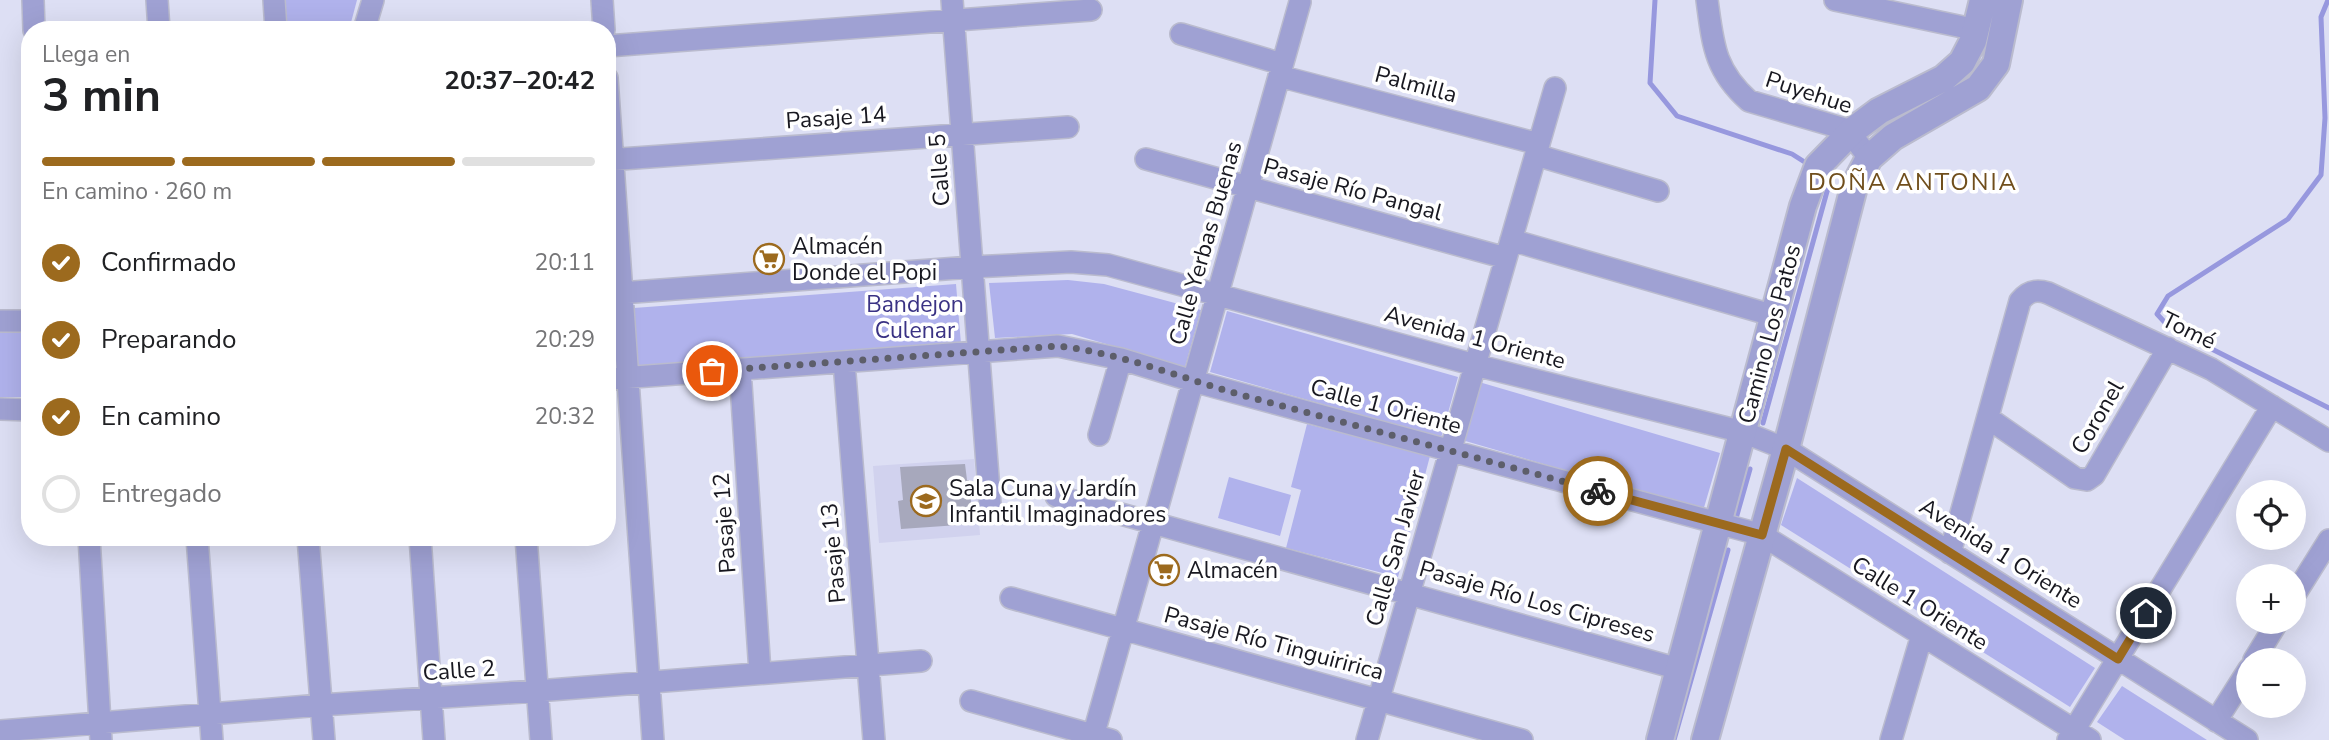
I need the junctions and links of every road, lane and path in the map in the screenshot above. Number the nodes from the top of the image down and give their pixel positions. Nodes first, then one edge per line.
1 (33, 0) edge
2 (157, 0) edge
3 (274, 0) edge
4 (373, 0) edge
5 (602, 0) edge
6 (1707, 0) edge
7 (1835, 0) edge
8 (1983, 0) edge
9 (2009, 0) edge
10 (1300, 2) dead end
11 (953, 10) edge
12 (1091, 10) dead end
13 (34, 21) edge
14 (158, 21) edge
15 (275, 21) edge
16 (367, 21) edge
17 (603, 21) edge
18 (1977, 30) junction
19 (1181, 34) dead end
20 (616, 45) edge
21 (1281, 70) junction
22 (1555, 89) dead end
23 (1068, 127) dead end
24 (1852, 131) junction
25 (962, 135) junction
26 (1537, 150) junction
27 (1868, 158) junction
28 (1146, 159) dead end
29 (616, 160) edge
30 (1248, 188) junction
31 (1658, 191) dead end
32 (1509, 249) junction
33 (972, 267) junction
34 (616, 293) edge
35 (1217, 295) junction
36 (1774, 316) junction
37 (0, 321) edge
38 (21, 321) edge
39 (616, 321) edge
40 (2168, 348) junction
41 (979, 352) junction
42 (1121, 359) junction
43 (844, 362) junction
44 (1475, 365) junction
45 (740, 369) junction
46 (618, 378) edge
47 (1193, 382) junction
48 (2272, 406) junction
49 (0, 409) edge
50 (21, 410) edge
51 (1988, 418) junction
52 (1743, 432) junction
53 (1099, 435) dead end
54 (2329, 441) edge
55 (1786, 449) junction
56 (1450, 451) junction
57 (1056, 496) dead end
58 (990, 504) dead end
59 (1153, 523) junction
60 (1718, 523) junction
61 (1762, 535) junction
62 (2329, 540) edge
63 (90, 546) edge
64 (198, 546) edge
65 (310, 546) edge
66 (421, 546) edge
67 (527, 546) edge
68 (1950, 552) junction
69 (2306, 577) edge
70 (1409, 593) junction
71 (1011, 598) dead end
72 (1123, 629) junction
73 (1922, 635) junction
74 (2118, 659) junction
75 (921, 661) dead end
76 (869, 665) junction
77 (1679, 669) junction
78 (760, 673) junction
79 (649, 681) junction
80 (2236, 689) edge
81 (537, 691) junction
82 (431, 698) junction
83 (1379, 699) junction
84 (971, 701) dead end
85 (321, 705) junction
86 (210, 715) junction
87 (2216, 721) junction
88 (0, 731) edge
89 (100, 731) edge
90 (2077, 737) edge
91 (1099, 738) edge
92 (212, 740) edge
93 (324, 740) edge
94 (434, 740) edge
95 (541, 740) edge
96 (653, 740) edge
97 (874, 740) edge
98 (1367, 740) edge
99 (1522, 740) edge
100 (1660, 740) edge
101 (1705, 740) edge
102 (1891, 740) edge
103 (2247, 740) edge

1 - 13 street
2 - 14 street
3 - 15 street
4 - 16 street
5 - 17 street
6 - 24 street, Puyehue
7 - 18 street
8 - 18 street, Camino Los Patos
9 - 27 street, Camino Los Patos
10 - 21 street, Calle Yerbas Buenas
11 - 12 street
11 - 20 street
11 - 25 street, Calle 5
18 - 24 street, Camino Los Patos
19 - 21 street, Palmilla
21 - 26 street, Palmilla
21 - 30 street, Calle Yerbas Buenas
22 - 26 street, Calle San Javier
23 - 25 street, Pasaje 14
24 - 27 street, Puyehue
24 - 36 street, Camino Los Patos
25 - 29 street, Pasaje 14
25 - 33 street, Calle 5
26 - 31 street, Palmilla
26 - 32 street, Calle San Javier
27 - 55 street, Camino Los Patos
28 - 30 street, Pasaje Río Pangal
30 - 32 street, Pasaje Río Pangal
30 - 35 street, Calle Yerbas Buenas
32 - 36 street, Pasaje Río Pangal
32 - 44 street, Calle San Javier
33 - 34 street, Avenida 1 Oriente
33 - 35 street, Avenida 1 Oriente
33 - 41 street, Calle 5
35 - 44 street, Avenida 1 Oriente
35 - 47 street, Calle Yerbas Buenas
36 - 52 street, Camino Los Patos
37 - 38 street
39 - 46 street
40 - 48 street, Tomé
40 - 51 street, Coronel
40 - 51 street, Tomé
41 - 42 street, Calle 1 Oriente
41 - 43 street, Calle 1 Oriente
41 - 58 street, Calle 5
42 - 47 street, Calle 1 Oriente
42 - 53 street
43 - 45 street, Calle 1 Oriente
43 - 76 street, Pasaje 13
44 - 52 street, Avenida 1 Oriente
44 - 56 street, Calle San Javier
45 - 46 street, Calle 1 Oriente
45 - 78 street, Pasaje 12
46 - 79 street
47 - 56 street, Calle 1 Oriente
47 - 59 street, Calle Yerbas Buenas
48 - 54 street, Tomé
48 - 74 street
49 - 50 street
51 - 68 street
52 - 55 street, Avenida 1 Oriente
52 - 60 street, Camino Los Patos
55 - 61 street, Camino Los Patos
55 - 68 street, Avenida 1 Oriente
56 - 60 street, Calle 1 Oriente
56 - 70 street, Calle San Javier
57 - 59 street, Pasaje Río Los Cipreses
59 - 70 street, Pasaje Río Los Cipreses
59 - 72 street, Calle Yerbas Buenas
60 - 61 street, Calle 1 Oriente
60 - 77 street, Camino Los Patos
61 - 73 street, Calle 1 Oriente
61 - 101 street, Camino Los Patos
62 - 69 street
63 - 89 street
64 - 86 street
65 - 85 street
66 - 82 street
67 - 81 street
68 - 74 street, Avenida 1 Oriente
70 - 77 street, Pasaje Río Los Cipreses
70 - 83 street, Calle San Javier
71 - 72 street, Pasaje Río Tinguiririca
72 - 83 street, Pasaje Río Tinguiririca
72 - 91 street, Calle Yerbas Buenas
73 - 90 street, Calle 1 Oriente
73 - 102 street
74 - 87 street, Avenida 1 Oriente
74 - 90 street
75 - 76 street, Calle 2
76 - 78 street, Calle 2
76 - 97 street, Pasaje 13
77 - 100 street, Camino Los Patos
78 - 79 street, Calle 2
79 - 81 street, Calle 2
79 - 96 street
80 - 87 street
81 - 82 street, Calle 2
81 - 95 street
82 - 85 street, Calle 2
82 - 94 street
83 - 98 street, Calle San Javier
83 - 99 street, Pasaje Río Tinguiririca
84 - 91 street
85 - 86 street, Calle 2
85 - 93 street
86 - 89 street, Calle 2
86 - 92 street
87 - 103 street, Avenida 1 Oriente
88 - 89 street, Calle 2

